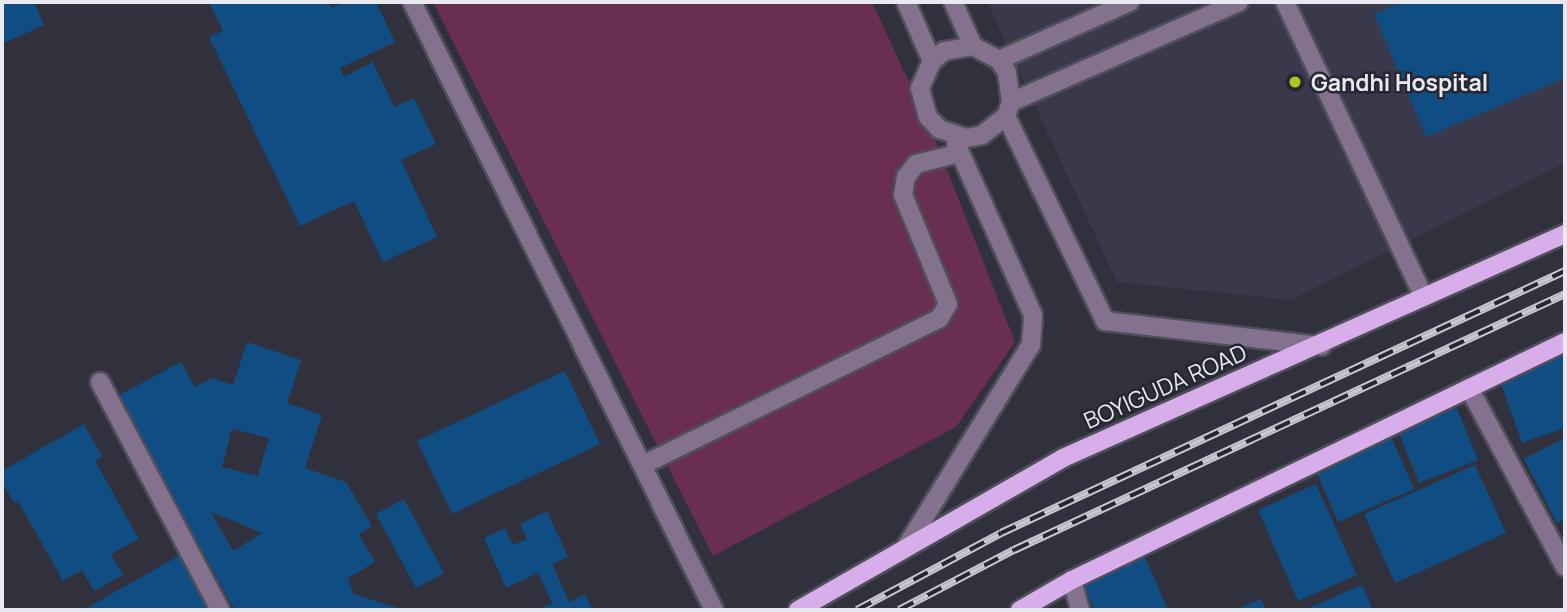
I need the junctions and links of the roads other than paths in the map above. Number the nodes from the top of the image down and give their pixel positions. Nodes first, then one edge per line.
1 (412, 2) edge
2 (906, 2) edge
3 (953, 2) edge
4 (1130, 2) edge
5 (1240, 2) edge
6 (1286, 2) edge
7 (973, 46) junction
8 (999, 60) junction
9 (932, 61) junction
10 (1008, 108) junction
11 (952, 136) junction
12 (960, 153) junction
13 (1565, 234) edge
14 (1424, 297) junction
15 (1565, 342) edge
16 (1322, 346) junction
17 (100, 382) dead end
18 (1469, 388) junction
19 (645, 464) junction
20 (1560, 541) edge
21 (906, 547) junction
22 (1565, 567) edge
23 (1072, 580) junction
24 (220, 610) edge
25 (714, 610) edge
26 (798, 610) edge
27 (1020, 610) edge
28 (1080, 610) edge

1 - 19 street
2 - 9 street
3 - 7 street
4 - 8 street
5 - 10 street
6 - 14 street
7 - 8 street
7 - 9 street
8 - 10 street
9 - 11 street
10 - 11 street
10 - 16 street
11 - 12 street
12 - 19 street
12 - 21 street
13 - 14 main road, BOYIGUDA ROAD
14 - 16 main road, BOYIGUDA ROAD
15 - 18 main road
16 - 21 main road, BOYIGUDA ROAD
17 - 24 street
18 - 20 street
18 - 23 main road
19 - 25 street
20 - 22 street
21 - 26 main road, BOYIGUDA ROAD
23 - 27 main road
23 - 28 street

